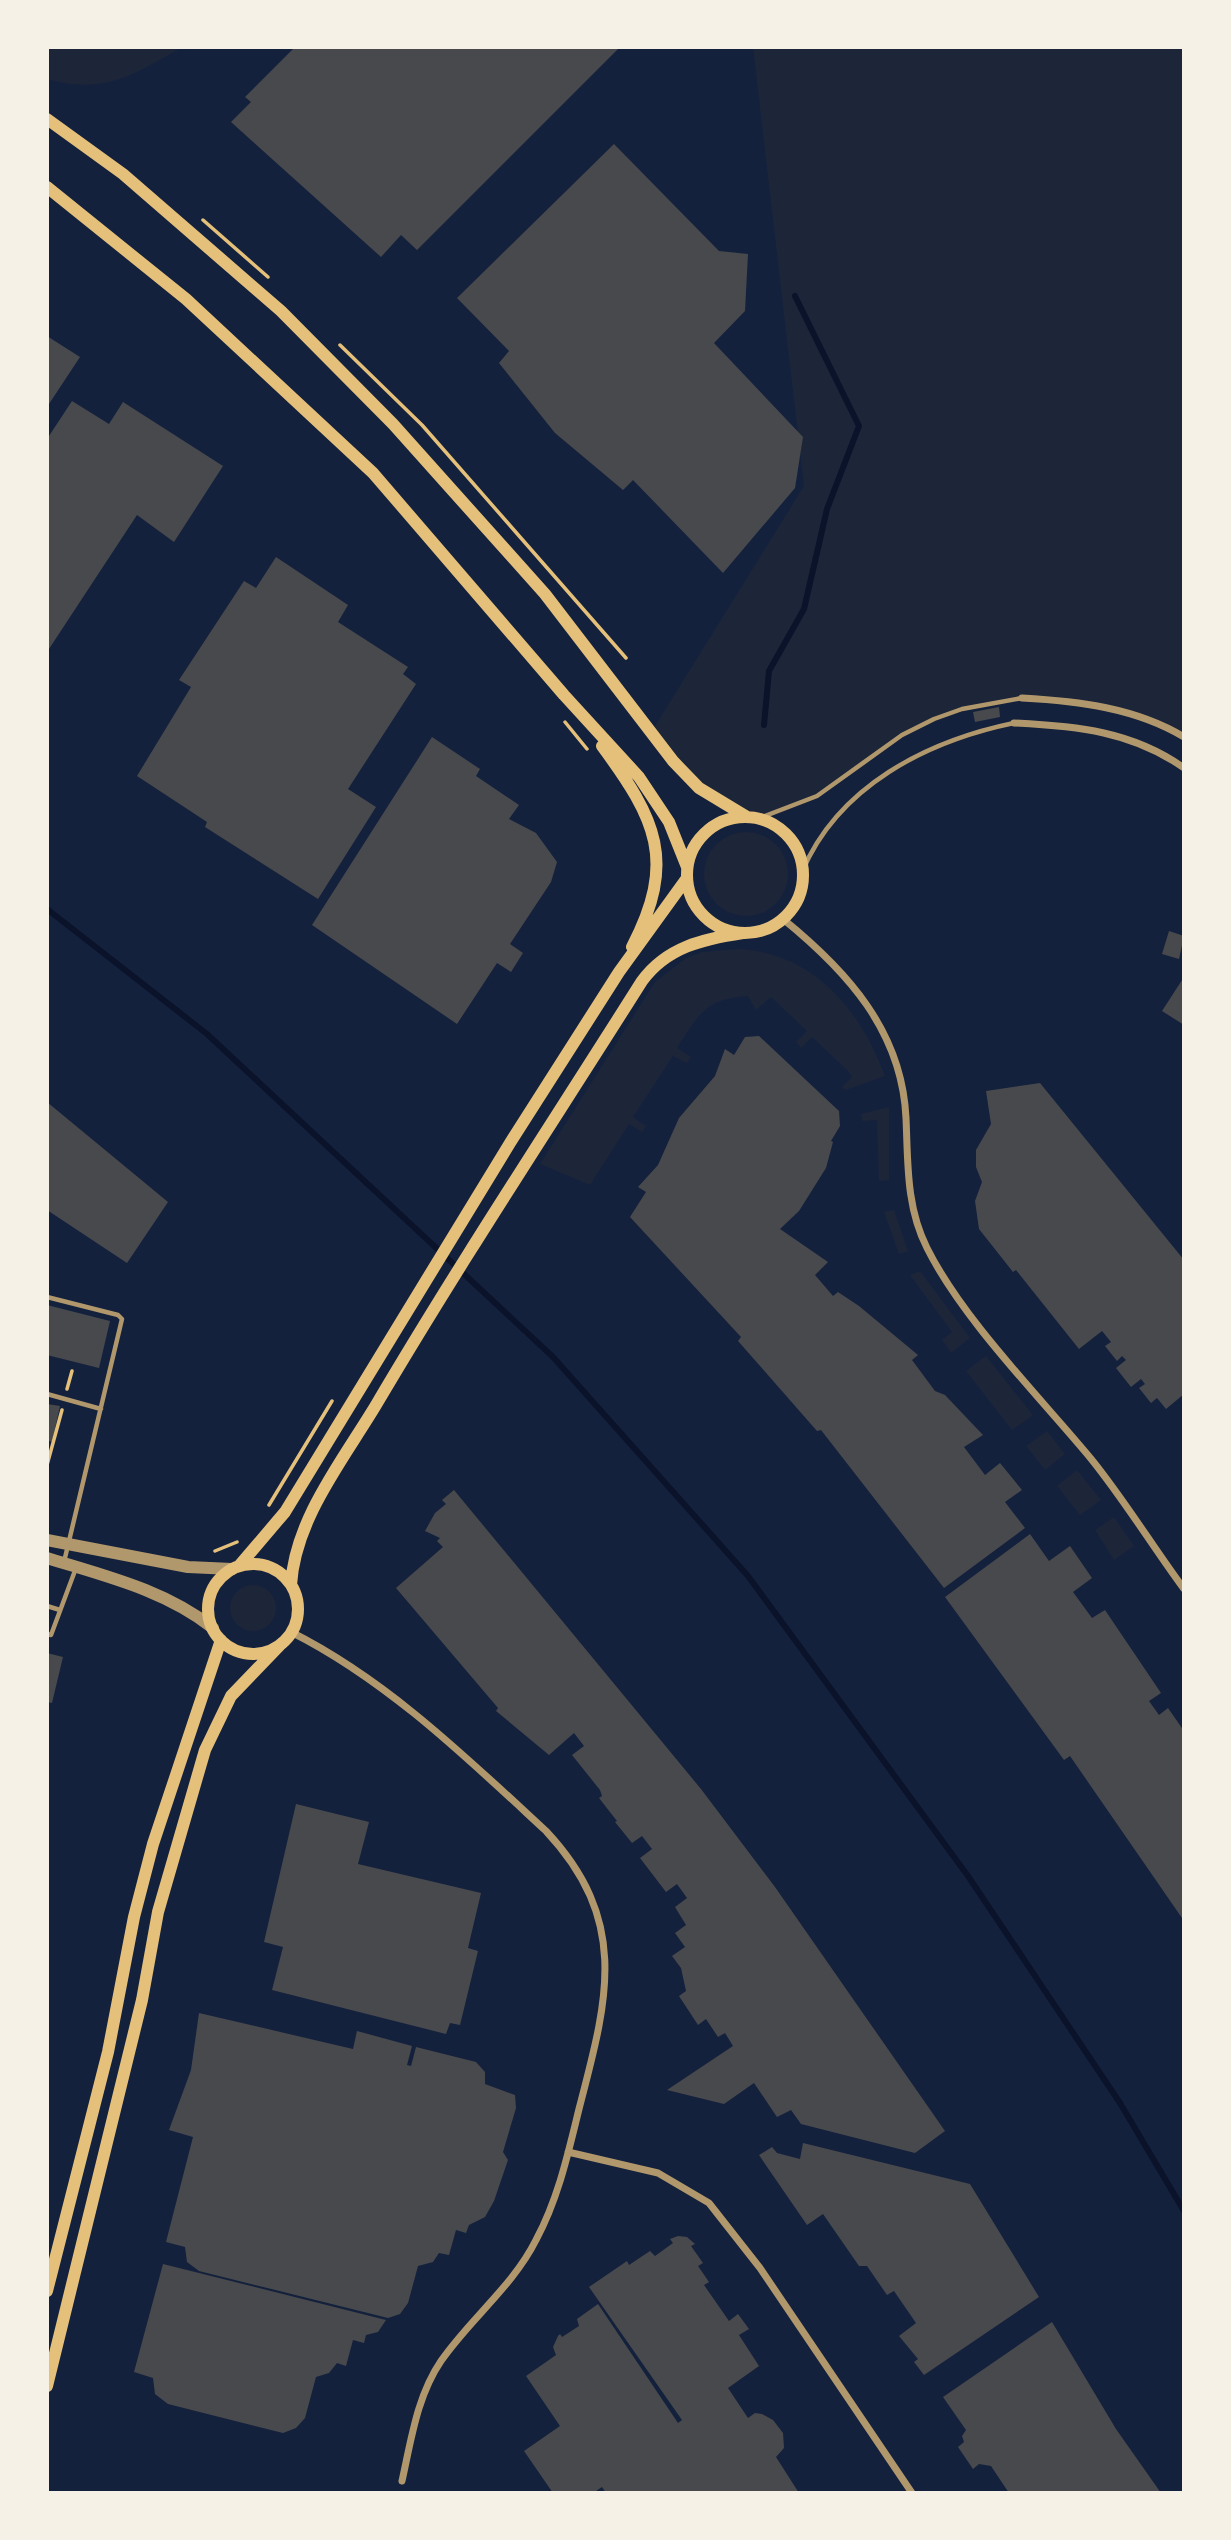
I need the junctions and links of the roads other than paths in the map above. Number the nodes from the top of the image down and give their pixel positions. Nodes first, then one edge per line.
1 (47, 119) edge
2 (47, 187) edge
3 (564, 695) junction
4 (1023, 698) joint
5 (1014, 723) joint
6 (1184, 737) edge
7 (1184, 768) edge
8 (752, 818) junction
9 (802, 872) junction
10 (687, 873) junction
11 (783, 919) junction
12 (743, 933) junction
13 (619, 972) junction
14 (47, 1297) edge
15 (47, 1394) edge
16 (101, 1409) junction
17 (47, 1540) edge
18 (68, 1544) junction
19 (47, 1558) edge
20 (70, 1565) junction
21 (236, 1567) junction
22 (291, 1585) junction
23 (1184, 1589) edge
24 (47, 1606) edge
25 (60, 1610) junction
26 (213, 1628) junction
27 (291, 1632) junction
28 (47, 1634) edge
29 (221, 1640) junction
30 (279, 1645) junction
31 (568, 2152) junction
32 (47, 2291) edge
33 (47, 2386) edge
34 (402, 2481) dead end
35 (912, 2493) edge

1 - 8 main road
2 - 3 main road
3 - 10 main road
3 - 13 main road
4 - 6 street
4 - 8 lane
5 - 7 street
5 - 9 lane
8 - 9 main road
8 - 10 main road
9 - 11 main road
10 - 12 main road
10 - 13 main road
11 - 12 main road
11 - 23 street
12 - 22 main road
13 - 21 main road
14 - 16 lane
15 - 16 lane
16 - 18 lane
17 - 18 street
18 - 20 lane
18 - 21 street
19 - 20 street
20 - 25 lane
20 - 26 street
21 - 22 main road
21 - 26 main road
22 - 27 main road
24 - 25 lane
25 - 28 lane
26 - 29 main road
27 - 30 main road
27 - 31 street
29 - 30 main road
29 - 32 main road
30 - 33 main road
31 - 34 street
31 - 35 street

